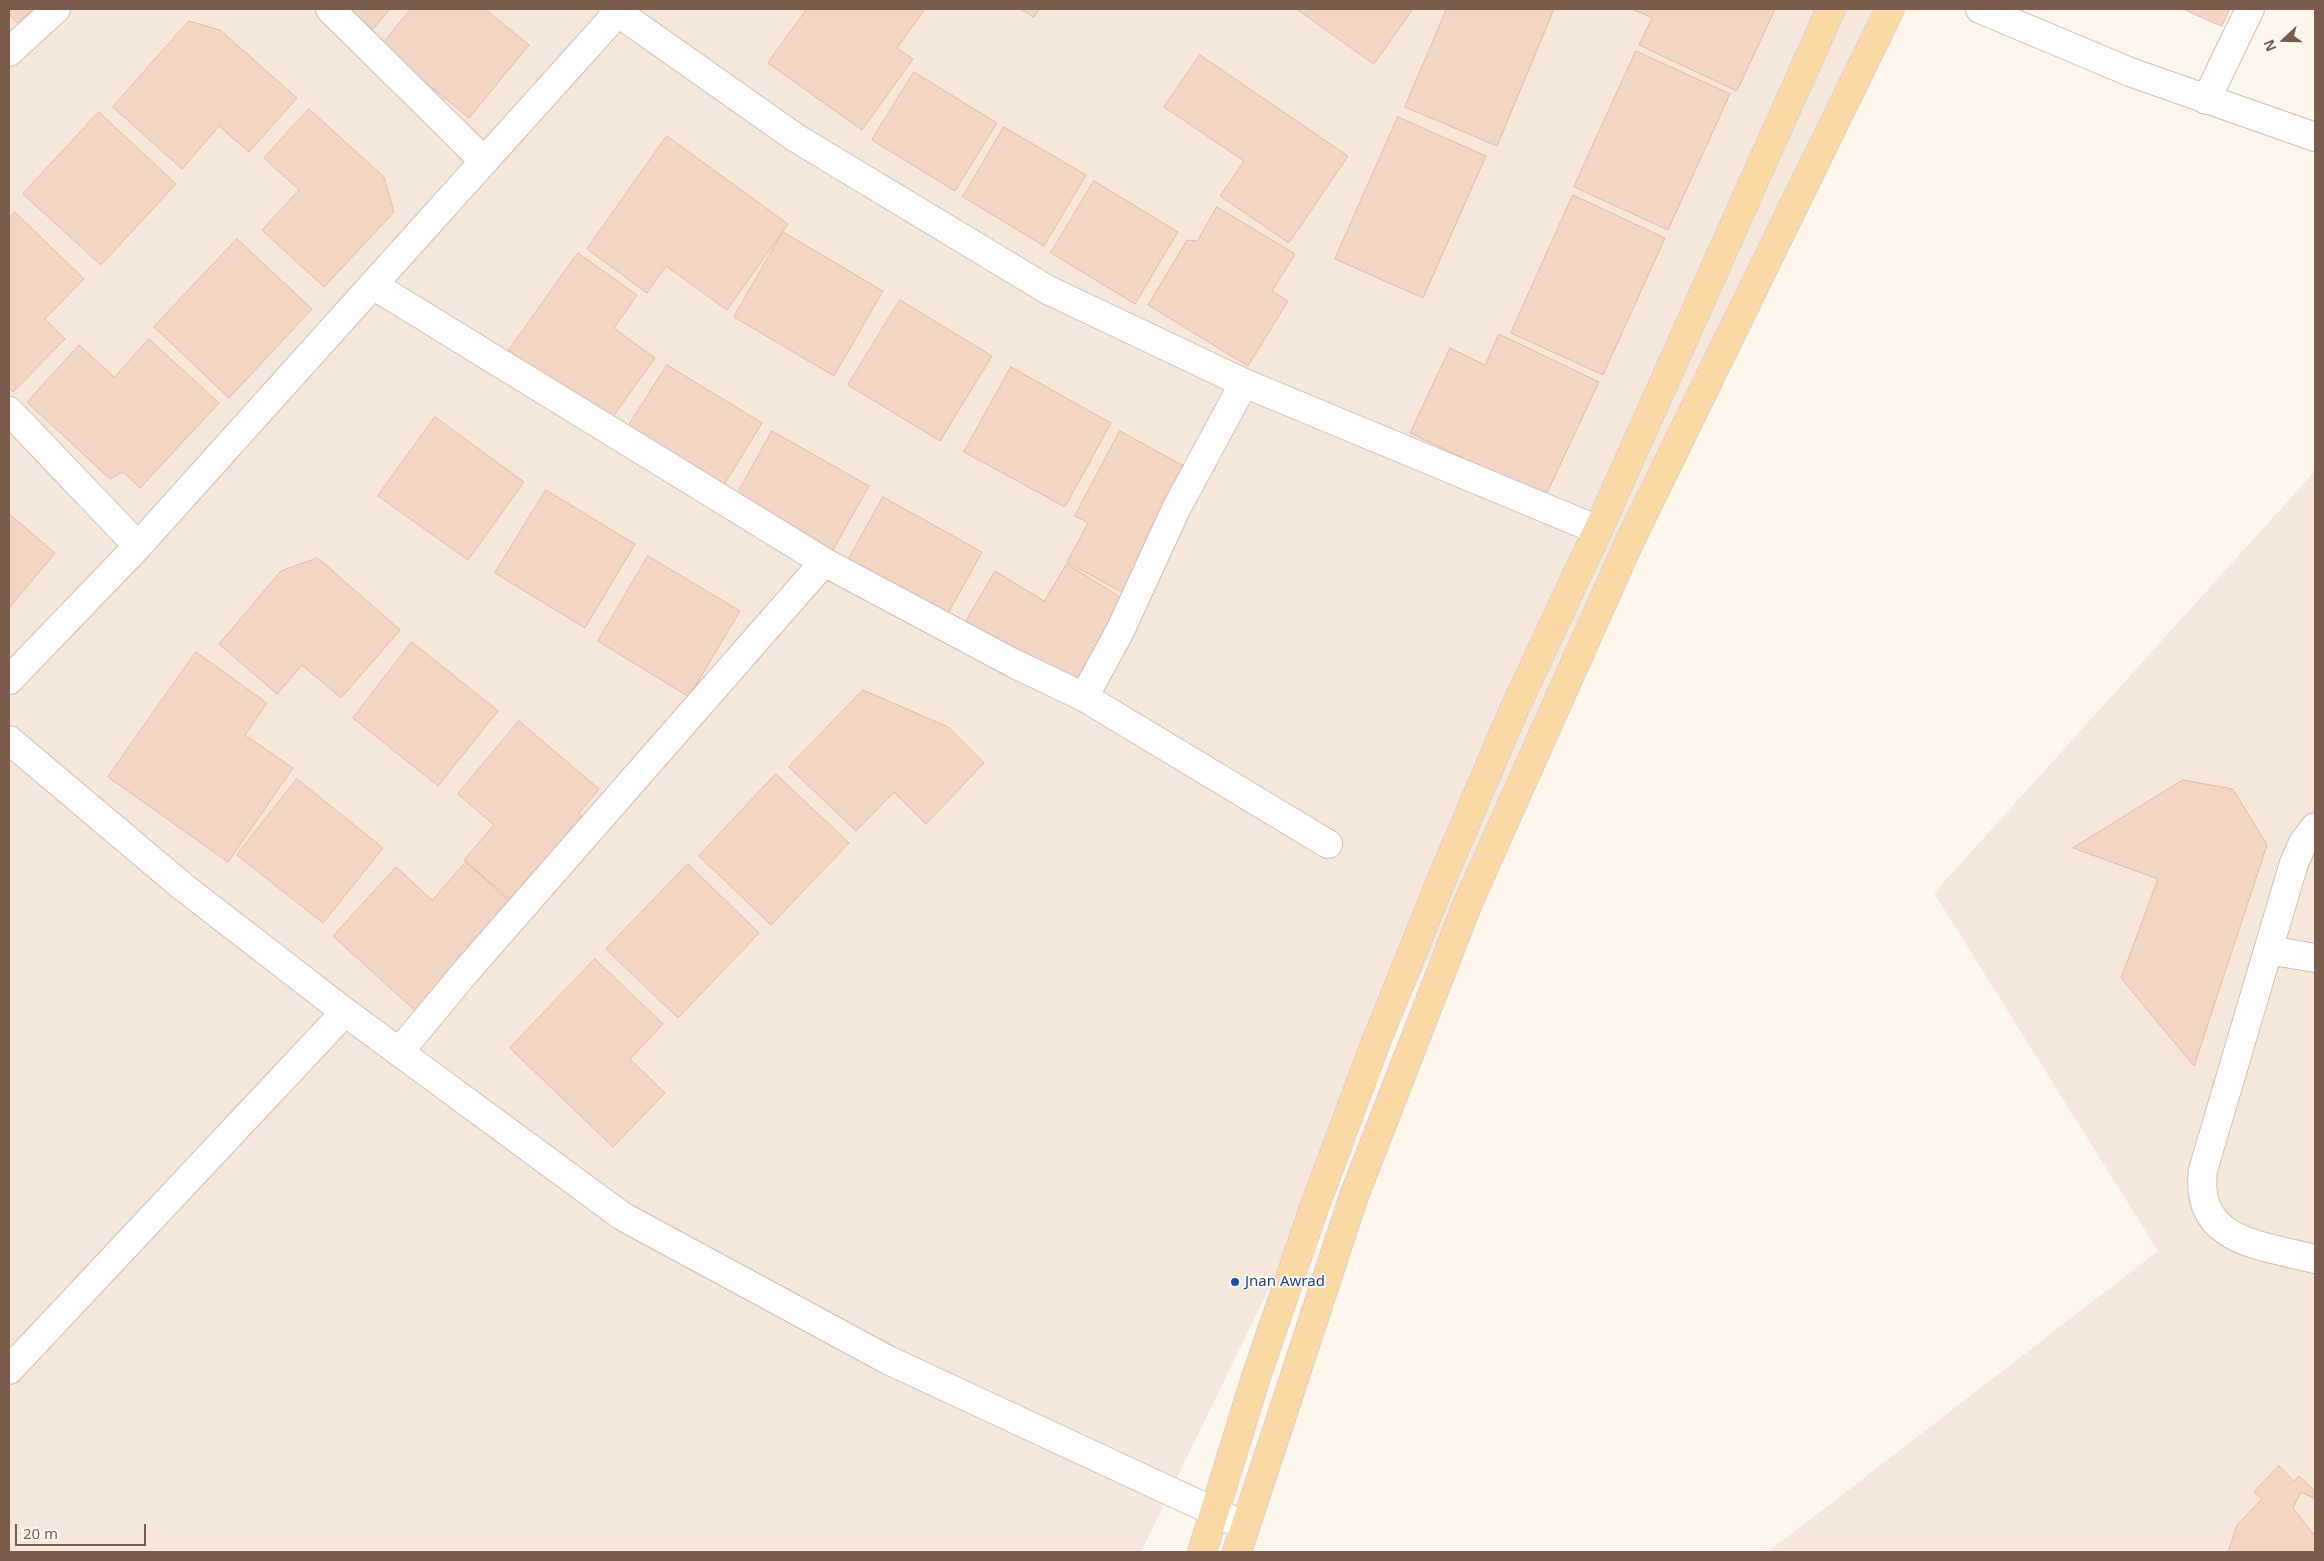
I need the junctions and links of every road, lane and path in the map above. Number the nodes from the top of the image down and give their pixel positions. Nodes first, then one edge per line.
1 (56, 9) edge
2 (330, 9) edge
3 (1831, 9) edge
4 (1890, 9) edge
5 (1980, 9) edge
6 (2250, 9) edge
7 (617, 10) edge
8 (9, 52) edge
9 (2206, 100) junction
10 (2315, 137) edge
11 (484, 161) junction
12 (373, 285) junction
13 (1244, 383) junction
14 (9, 411) edge
15 (1598, 530) junction
16 (138, 546) junction
17 (824, 562) junction
18 (9, 680) edge
19 (1084, 697) junction
20 (9, 740) edge
21 (2315, 827) edge
22 (1328, 844) dead end
23 (2268, 950) junction
24 (2315, 958) edge
25 (344, 1012) junction
26 (399, 1052) junction
27 (2315, 1259) edge
28 (9, 1370) edge
29 (1214, 1511) junction
30 (1245, 1526) junction
31 (1202, 1552) edge
32 (1237, 1552) edge

1 - 8 street
2 - 11 street
3 - 15 main road
4 - 30 main road
5 - 9 street
6 - 9 street
7 - 11 street
7 - 13 street
9 - 10 street
11 - 12 street
12 - 16 street
12 - 17 street
13 - 15 street
13 - 19 street
14 - 16 street
15 - 29 main road
16 - 18 street
17 - 19 street
17 - 26 street
19 - 22 street
20 - 25 street
21 - 23 street
23 - 24 street
23 - 27 street
25 - 26 street
25 - 28 street
26 - 29 street
29 - 30 street
29 - 31 main road
30 - 32 main road

